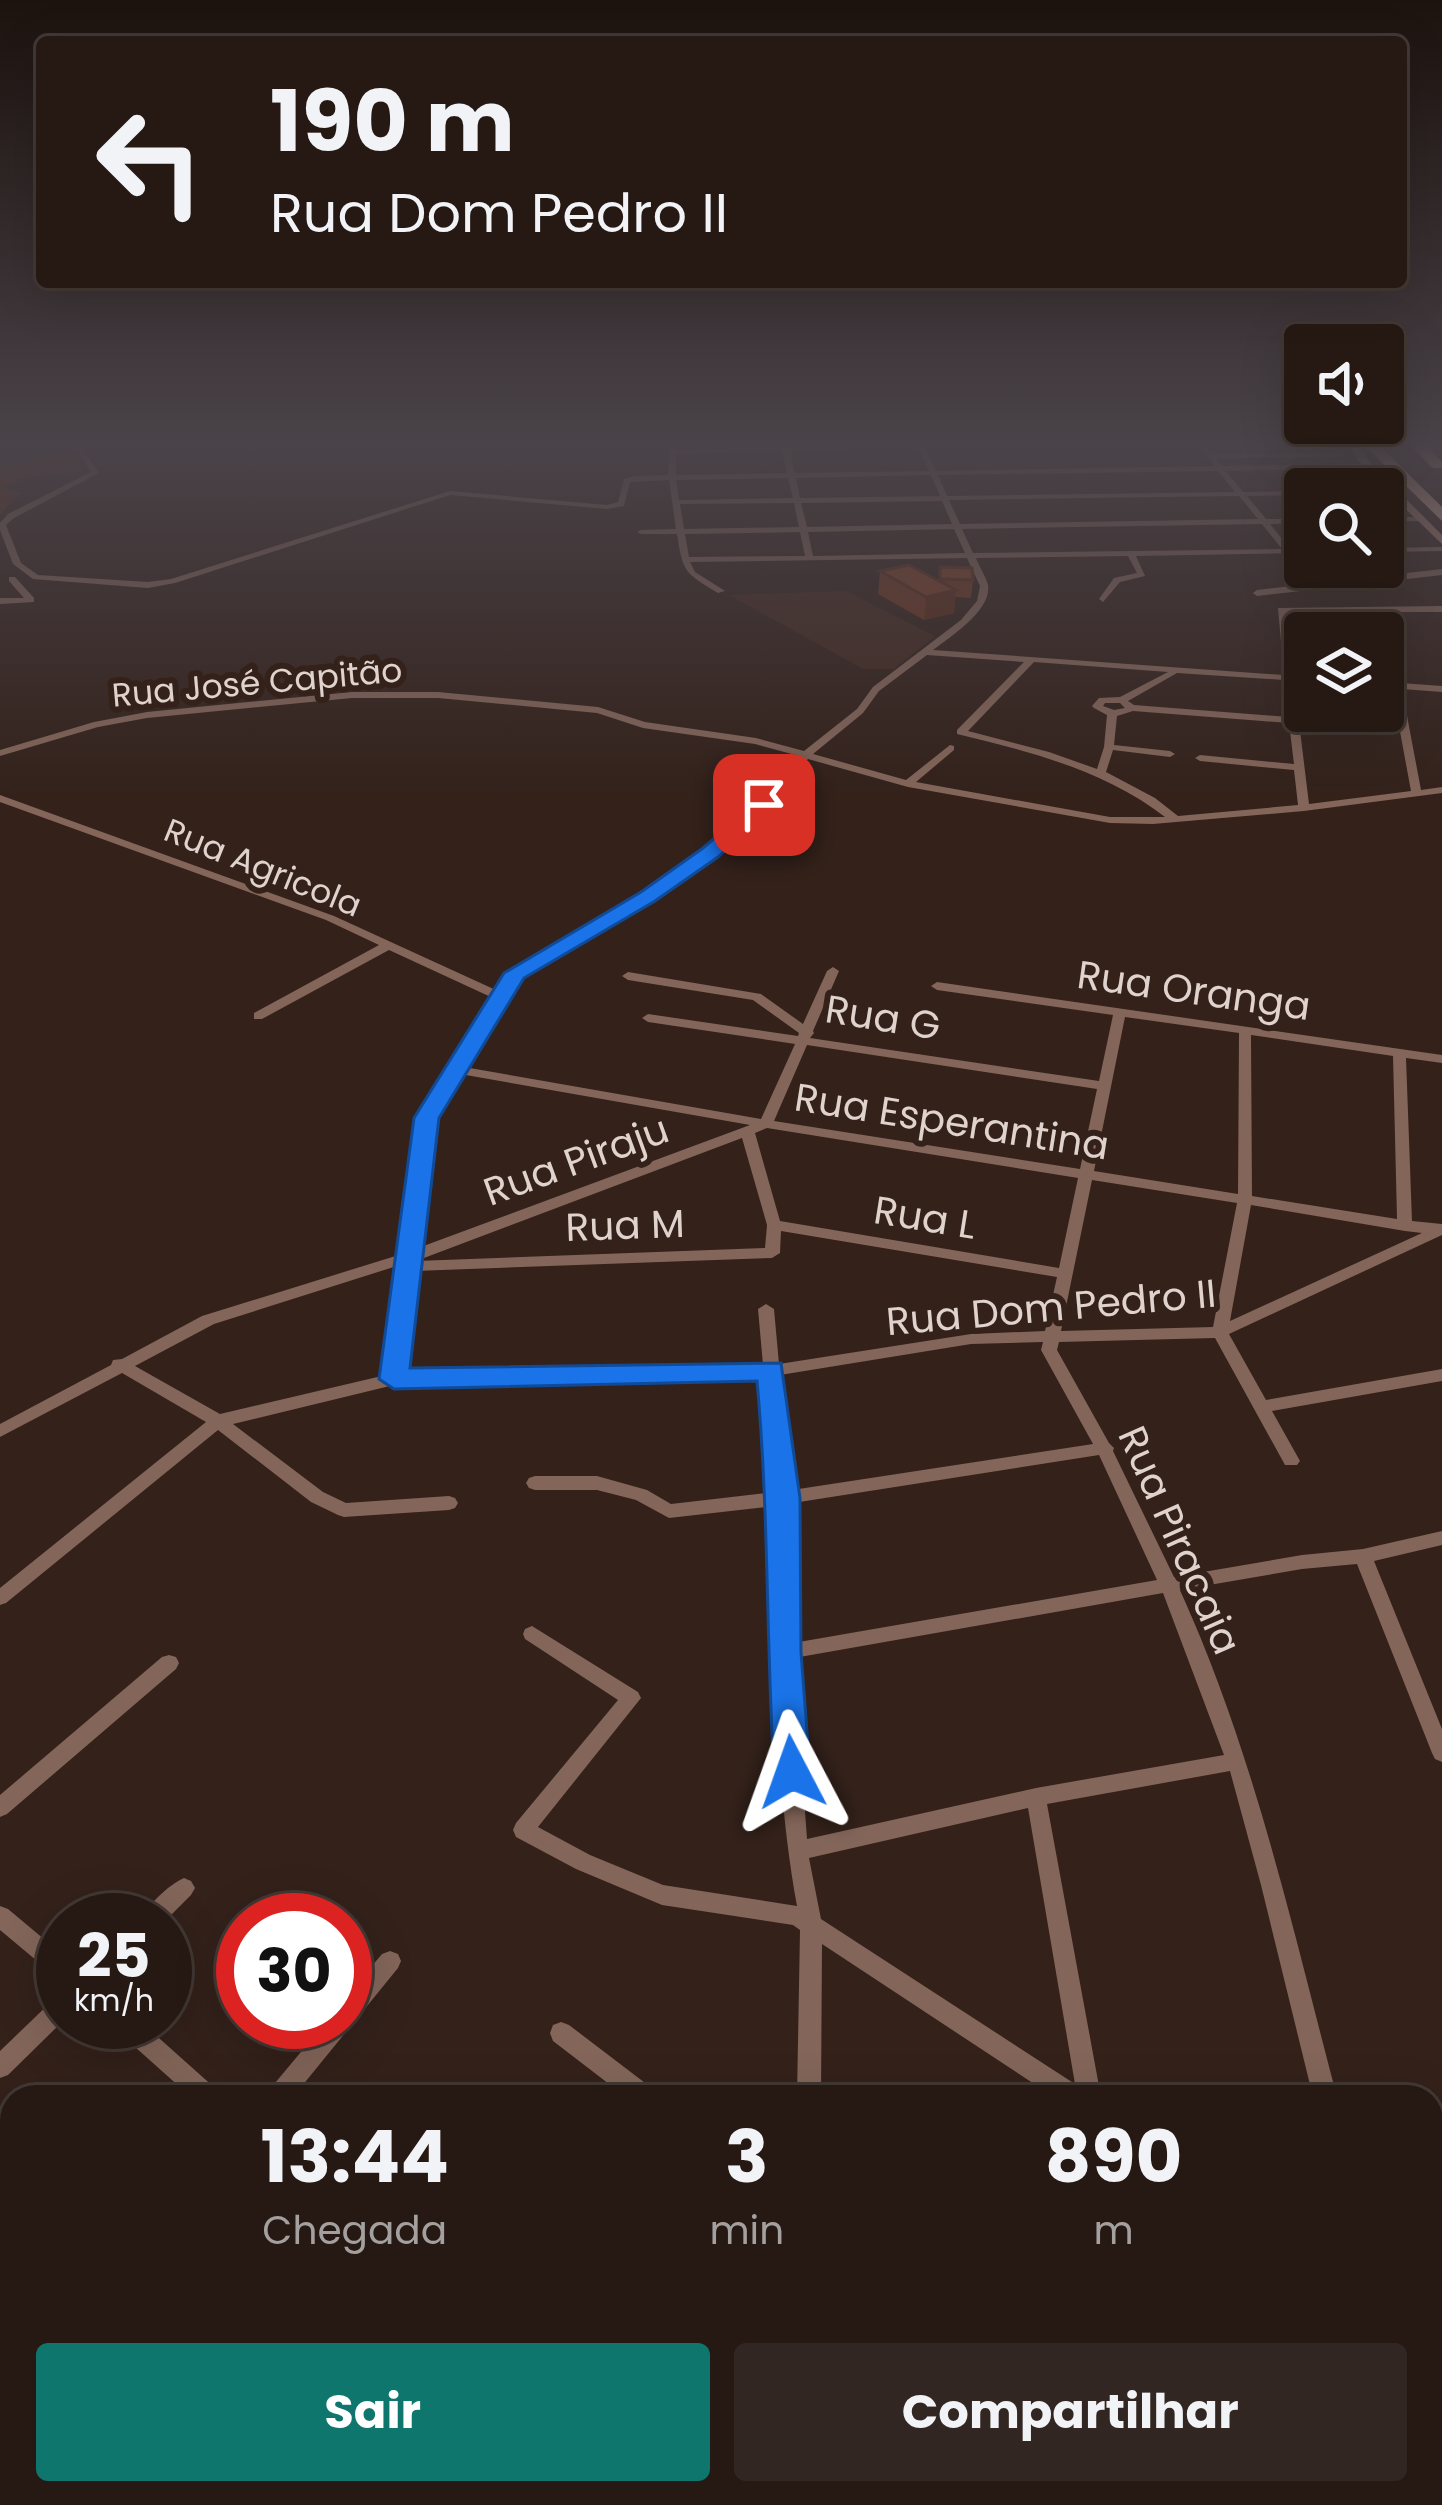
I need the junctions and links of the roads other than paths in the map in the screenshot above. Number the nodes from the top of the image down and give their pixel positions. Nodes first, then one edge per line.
1 (16, 563) edge
2 (230, 563) edge
3 (686, 563) edge
4 (974, 563) edge
5 (1136, 563) edge
6 (1442, 572) edge
7 (36, 577) junction
8 (6, 579) edge
9 (721, 592) dead end
10 (1257, 593) dead end
11 (1103, 599) dead end
12 (0, 601) edge
13 (1442, 608) edge
14 (1382, 609) junction
15 (1382, 612) edge
16 (1284, 630) edge
17 (928, 652) junction
18 (1030, 660) junction
19 (1176, 671) junction
20 (1284, 678) edge
21 (1404, 686) edge
22 (1442, 689) edge
23 (1127, 704) junction
24 (1284, 719) edge
25 (1294, 732) edge
26 (1401, 732) edge
27 (1109, 747) junction
28 (950, 748) dead end
29 (0, 753) edge
30 (1170, 754) dead end
31 (806, 755) junction
32 (1200, 758) dead end
33 (1298, 767) junction
34 (1101, 773) junction
35 (908, 784) junction
36 (1442, 790) edge
37 (1416, 792) junction
38 (0, 798) edge
39 (1304, 808) junction
40 (1174, 818) junction
41 (386, 947) junction
42 (833, 970) dead end
43 (628, 976) dead end
44 (938, 986) dead end
45 (502, 997) junction
46 (1120, 1013) junction
47 (258, 1016) dead end
48 (648, 1018) dead end
49 (1246, 1030) junction
50 (807, 1036) junction
51 (1399, 1053) junction
52 (1442, 1059) edge
53 (454, 1069) junction
54 (1106, 1086) junction
55 (766, 1124) junction
56 (747, 1131) junction
57 (1088, 1177) junction
58 (1245, 1200) junction
59 (774, 1225) junction
60 (1405, 1226) junction
61 (1441, 1230) edge
62 (408, 1262) junction
63 (1066, 1274) junction
64 (766, 1309) dead end
65 (1220, 1332) junction
66 (1056, 1334) junction
67 (119, 1364) junction
68 (771, 1371) junction
69 (1442, 1375) edge
70 (394, 1379) junction
71 (1260, 1407) junction
72 (218, 1421) junction
73 (0, 1431) edge
74 (1106, 1448) junction
75 (1291, 1461) dead end
76 (535, 1483) dead end
77 (784, 1498) junction
78 (449, 1504) dead end
79 (1442, 1538) edge
80 (1363, 1556) junction
81 (1171, 1585) junction
82 (0, 1598) edge
83 (532, 1634) dead end
84 (784, 1652) junction
85 (169, 1663) dead end
86 (1442, 1753) edge
87 (1237, 1761) junction
88 (1036, 1797) junction
89 (0, 1808) edge
90 (797, 1851) junction
91 (184, 1888) dead end
92 (179, 1893) edge
93 (0, 1916) edge
94 (811, 1925) junction
95 (36, 1946) edge
96 (390, 1960) dead end
97 (372, 1982) edge
98 (36, 2032) edge
99 (561, 2033) dead end
100 (154, 2049) edge
101 (317, 2049) edge
102 (0, 2067) edge
103 (195, 2085) edge
104 (288, 2085) edge
105 (629, 2085) edge
106 (809, 2085) edge
107 (1057, 2085) edge
108 (1087, 2085) edge
109 (1322, 2085) edge

1 - 7 street
2 - 7 street
3 - 9 street
4 - 17 street
5 - 11 street
6 - 10 street
7 - 8 street
8 - 12 street
13 - 14 street
14 - 15 street
14 - 16 street
17 - 18 street
17 - 31 street
18 - 19 street
18 - 34 street
19 - 20 street
19 - 23 street
21 - 22 street
23 - 24 street
23 - 27 street
25 - 33 street
26 - 37 street
27 - 30 street
27 - 34 street
28 - 35 street
29 - 31 street, Rua José Capitão
31 - 35 street, Rua José Capitão
31 - 45 street
32 - 33 street
33 - 39 street
34 - 40 street
35 - 40 street, Rua José Capitão
36 - 37 street, Rua José Capitão
37 - 39 street, Rua José Capitão
38 - 41 street, Rua Agricola
39 - 40 street, Rua José Capitão
41 - 45 street, Rua Agricola
41 - 47 street
42 - 50 street
43 - 50 street
44 - 46 street, Rua Oranga
45 - 53 street
46 - 49 street, Rua Oranga
46 - 54 street, Rua Piracaia
48 - 50 street, Rua G
49 - 51 street, Rua Oranga
49 - 58 street
50 - 54 street, Rua G
50 - 55 street
51 - 52 street, Rua Oranga
51 - 60 street
53 - 55 street, Rua Esperantina
53 - 62 street
54 - 57 street, Rua Piracaia
55 - 56 street, Rua Piraju
55 - 57 street, Rua Esperantina
56 - 59 street
56 - 62 street, Rua Piraju
57 - 58 street, Rua Esperantina
57 - 63 street, Rua Piracaia
58 - 60 street, Rua Esperantina
58 - 65 street
59 - 62 street, Rua M
59 - 63 street, Rua L
60 - 61 street, Rua Esperantina
61 - 65 street, Rua Dom Pedro II
62 - 67 street
62 - 70 street
63 - 66 street, Rua Piracaia
64 - 68 street
65 - 66 street, Rua Dom Pedro II
65 - 71 street
66 - 68 street, Rua Dom Pedro II
66 - 74 street, Rua Piracaia
67 - 72 street
67 - 73 street
68 - 70 street, Rua Dom Pedro II
68 - 77 street
69 - 71 street
70 - 72 street, Rua Dom Pedro II
71 - 75 street
72 - 78 street
72 - 82 street
74 - 77 street
74 - 81 street, Rua Piracaia
76 - 77 street
77 - 84 street
79 - 80 street
80 - 81 street
80 - 86 street
81 - 84 street
81 - 87 street, Rua Piracaia
83 - 94 street
84 - 90 street
85 - 89 street
87 - 88 street
87 - 109 street, Rua Piracaia
88 - 90 street
88 - 108 street
90 - 94 street
91 - 92 street
93 - 95 street
94 - 106 street
94 - 107 street
96 - 97 street
98 - 102 street
99 - 105 street
100 - 103 street
101 - 104 street

